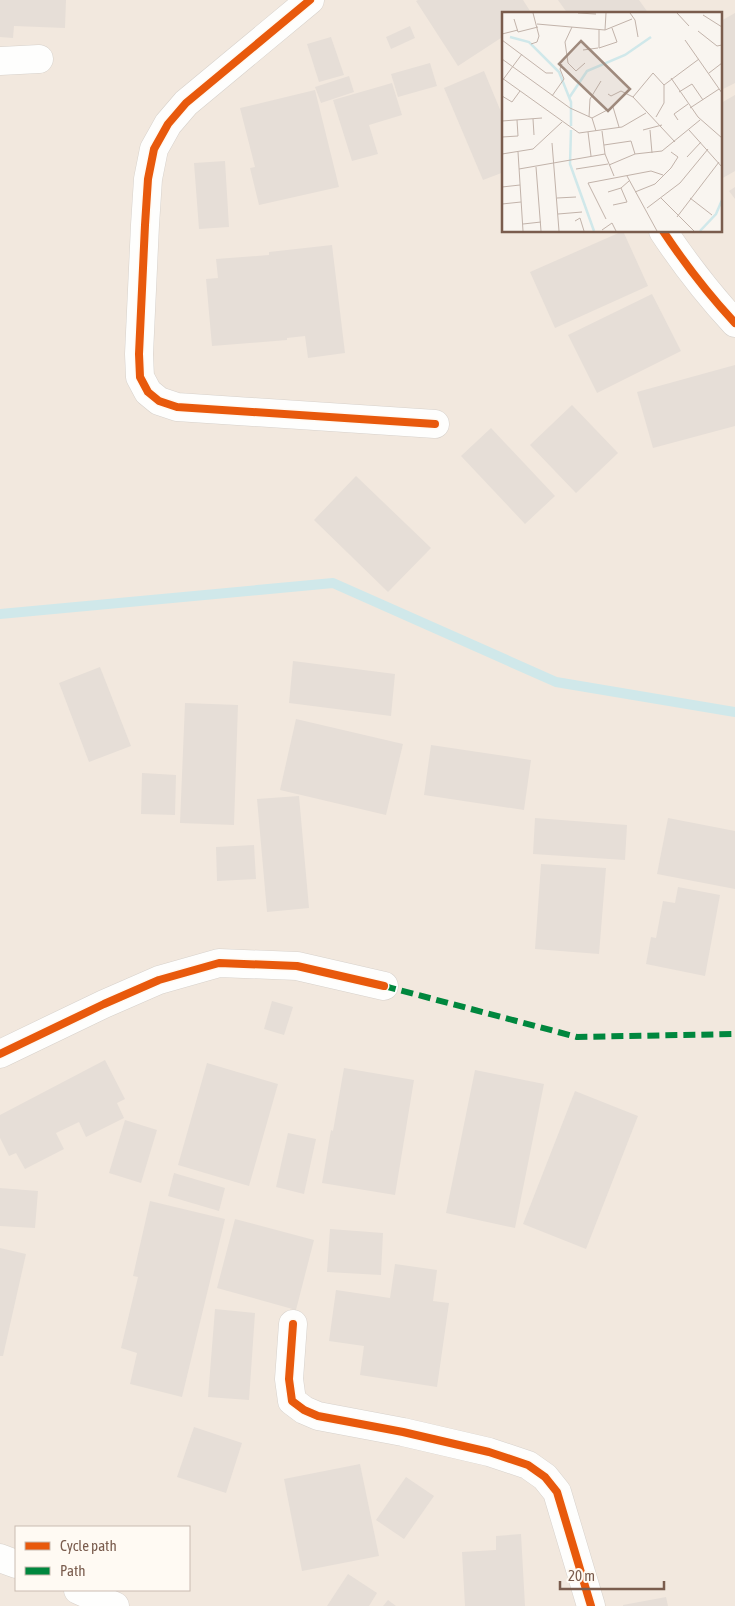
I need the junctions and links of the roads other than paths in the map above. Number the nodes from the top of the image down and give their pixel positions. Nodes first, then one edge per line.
1 (310, 0) edge
2 (39, 59) dead end
3 (0, 61) edge
4 (664, 232) edge
5 (735, 323) edge
6 (435, 424) dead end
7 (384, 986) dead end
8 (0, 1054) edge
9 (293, 1324) dead end
10 (0, 1558) edge
11 (15, 1564) edge
12 (80, 1591) edge
13 (115, 1606) edge
14 (591, 1606) edge

1 - 6 street
2 - 3 street
4 - 5 street
7 - 8 street
9 - 14 street
10 - 11 street
12 - 13 street

